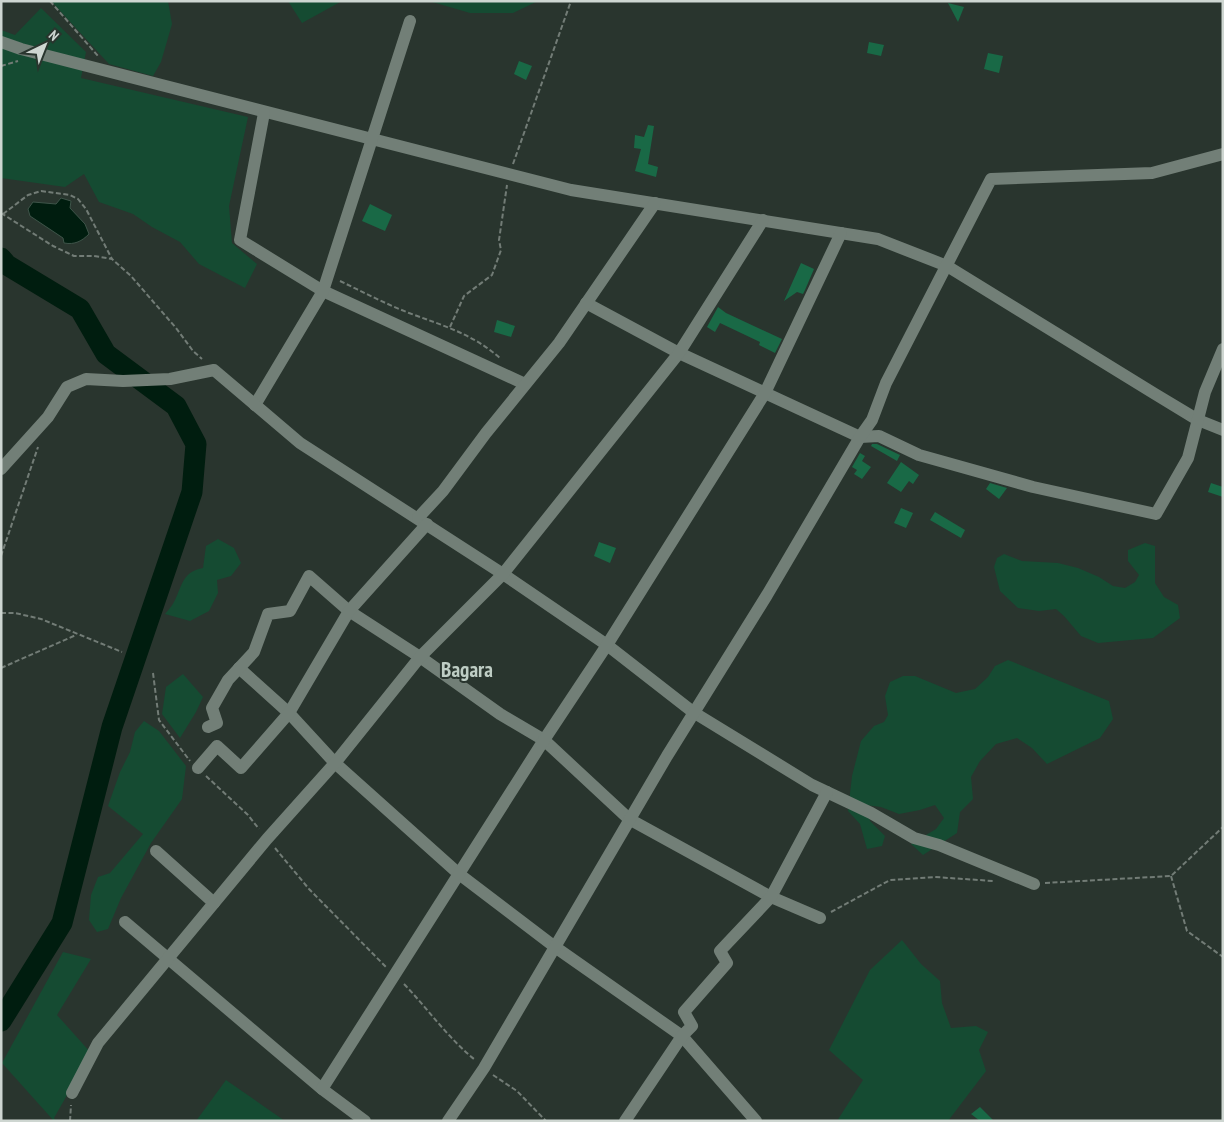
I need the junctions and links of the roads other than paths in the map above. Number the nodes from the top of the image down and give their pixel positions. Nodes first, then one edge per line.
1 (410, 21) dead end
2 (1, 42) edge
3 (264, 113) junction
4 (372, 140) junction
5 (1223, 154) edge
6 (654, 203) junction
7 (763, 220) junction
8 (842, 233) junction
9 (947, 266) junction
10 (323, 291) junction
11 (586, 303) junction
12 (1223, 349) edge
13 (679, 353) junction
14 (526, 384) junction
15 (765, 393) junction
16 (255, 405) junction
17 (1198, 420) junction
18 (1223, 430) edge
19 (860, 438) junction
20 (1, 469) edge
21 (422, 521) junction
22 (503, 574) junction
23 (349, 611) junction
24 (607, 645) junction
25 (420, 657) junction
26 (239, 668) junction
27 (693, 712) junction
28 (289, 713) junction
29 (208, 727) dead end
30 (544, 740) junction
31 (335, 763) junction
32 (198, 768) road end
33 (827, 792) junction
34 (629, 818) junction
35 (156, 851) dead end
36 (459, 874) junction
37 (1034, 884) dead end
38 (771, 897) junction
39 (214, 902) junction
40 (820, 918) dead end
41 (126, 922) dead end
42 (555, 947) junction
43 (168, 958) junction
44 (682, 1036) junction
45 (322, 1088) junction
46 (72, 1093) road end
47 (365, 1121) edge
48 (448, 1121) edge
49 (625, 1121) edge
50 (756, 1121) edge

1 - 4 street
2 - 3 street
3 - 4 street
3 - 10 street
4 - 6 street
4 - 10 street
5 - 9 street
6 - 7 street
6 - 11 street
7 - 8 street
7 - 13 street
8 - 9 street
8 - 15 street
9 - 17 street
9 - 19 street
10 - 14 street
10 - 16 street
11 - 13 street
11 - 14 street
12 - 17 street
13 - 15 street
13 - 22 street
14 - 21 street
15 - 19 street
15 - 24 street
16 - 20 street
16 - 21 street
17 - 18 street
17 - 19 street
19 - 27 street
21 - 22 street
21 - 23 street
22 - 24 street
22 - 25 street
23 - 25 street
23 - 26 street
23 - 28 street
24 - 27 street
24 - 30 street
25 - 30 street
25 - 31 street
26 - 28 street
26 - 29 street
27 - 33 street
27 - 34 street
28 - 31 street
28 - 32 street
30 - 34 street
30 - 36 street
31 - 36 street
31 - 39 street
33 - 37 street
33 - 38 street
34 - 38 street
34 - 42 street
35 - 39 street
36 - 42 street
36 - 45 street
38 - 40 street
38 - 44 street
39 - 43 street
41 - 43 street
42 - 44 street
42 - 48 street
43 - 45 street
43 - 46 street
44 - 49 street
44 - 50 street
45 - 47 street

